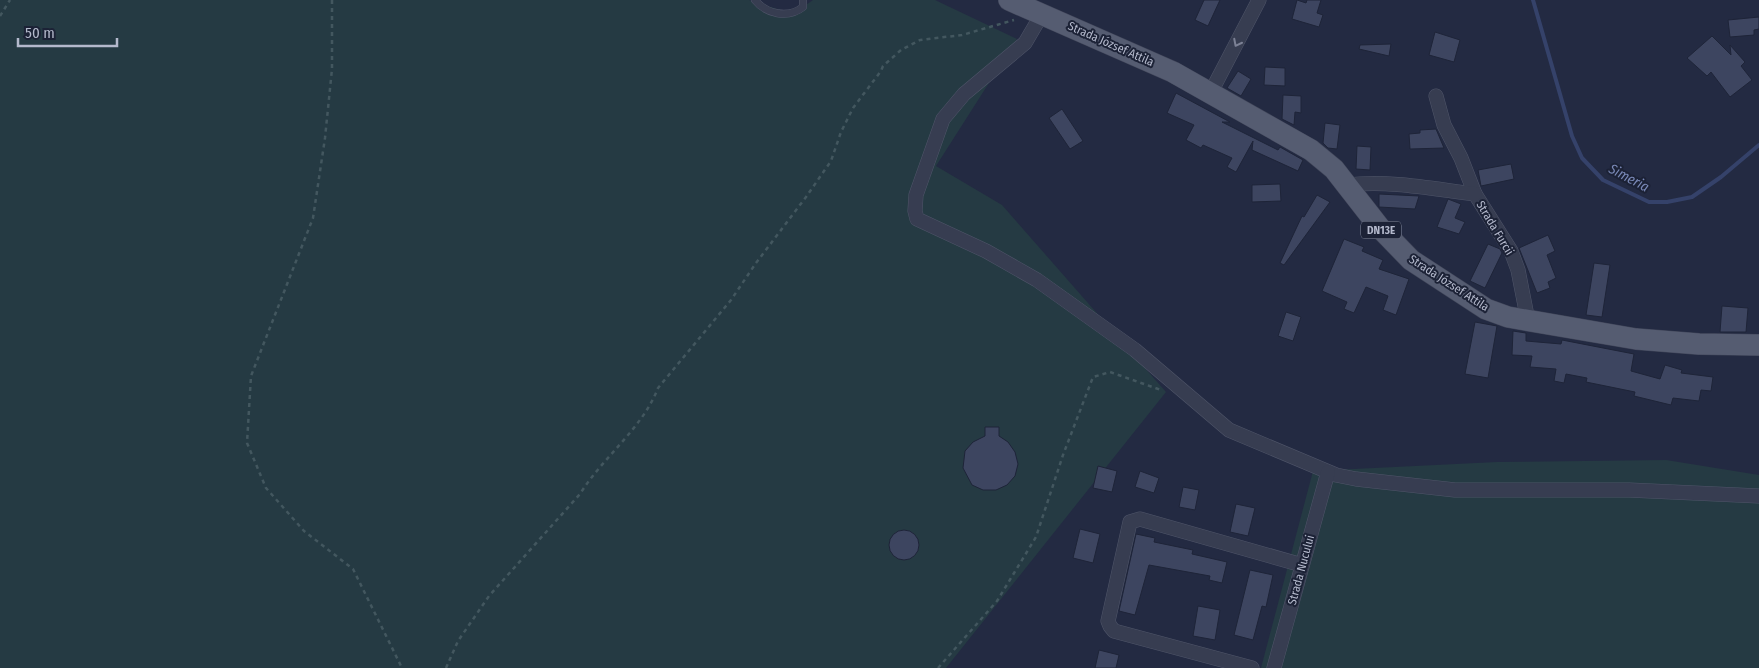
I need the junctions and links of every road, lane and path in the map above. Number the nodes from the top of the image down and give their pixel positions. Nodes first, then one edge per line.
1 (10, 0) edge
2 (332, 0) edge
3 (755, 0) edge
4 (803, 0) edge
5 (1009, 0) edge
6 (1259, 0) edge
7 (1042, 14) junction
8 (0, 16) edge
9 (1212, 92) junction
10 (1436, 96) dead end
11 (1348, 184) junction
12 (1475, 194) junction
13 (1528, 321) junction
14 (1759, 345) edge
15 (1166, 392) dead end
16 (1328, 472) junction
17 (1759, 496) edge
18 (1302, 566) junction
19 (402, 668) edge
20 (446, 668) edge
21 (938, 668) edge
22 (1252, 668) edge
23 (1274, 668) edge

1 - 8 path
2 - 19 path
3 - 4 lane
5 - 7 main road, Strada József Attila / DN13E
6 -> 9 street
7 - 9 main road, Strada József Attila / DN13E
7 - 16 street
7 - 20 path
9 - 11 main road, Strada József Attila / DN13E
10 - 12 street, Strada Furcii
11 - 12 street, Strada Furcii
11 - 13 main road, Strada József Attila / DN13E
12 - 13 street, Strada Furcii
13 - 14 main road, Strada József Attila / DN13E
15 - 21 path
16 - 17 street
16 - 18 street, Strada Nucului
18 - 22 street
18 - 23 street, Strada Nucului

